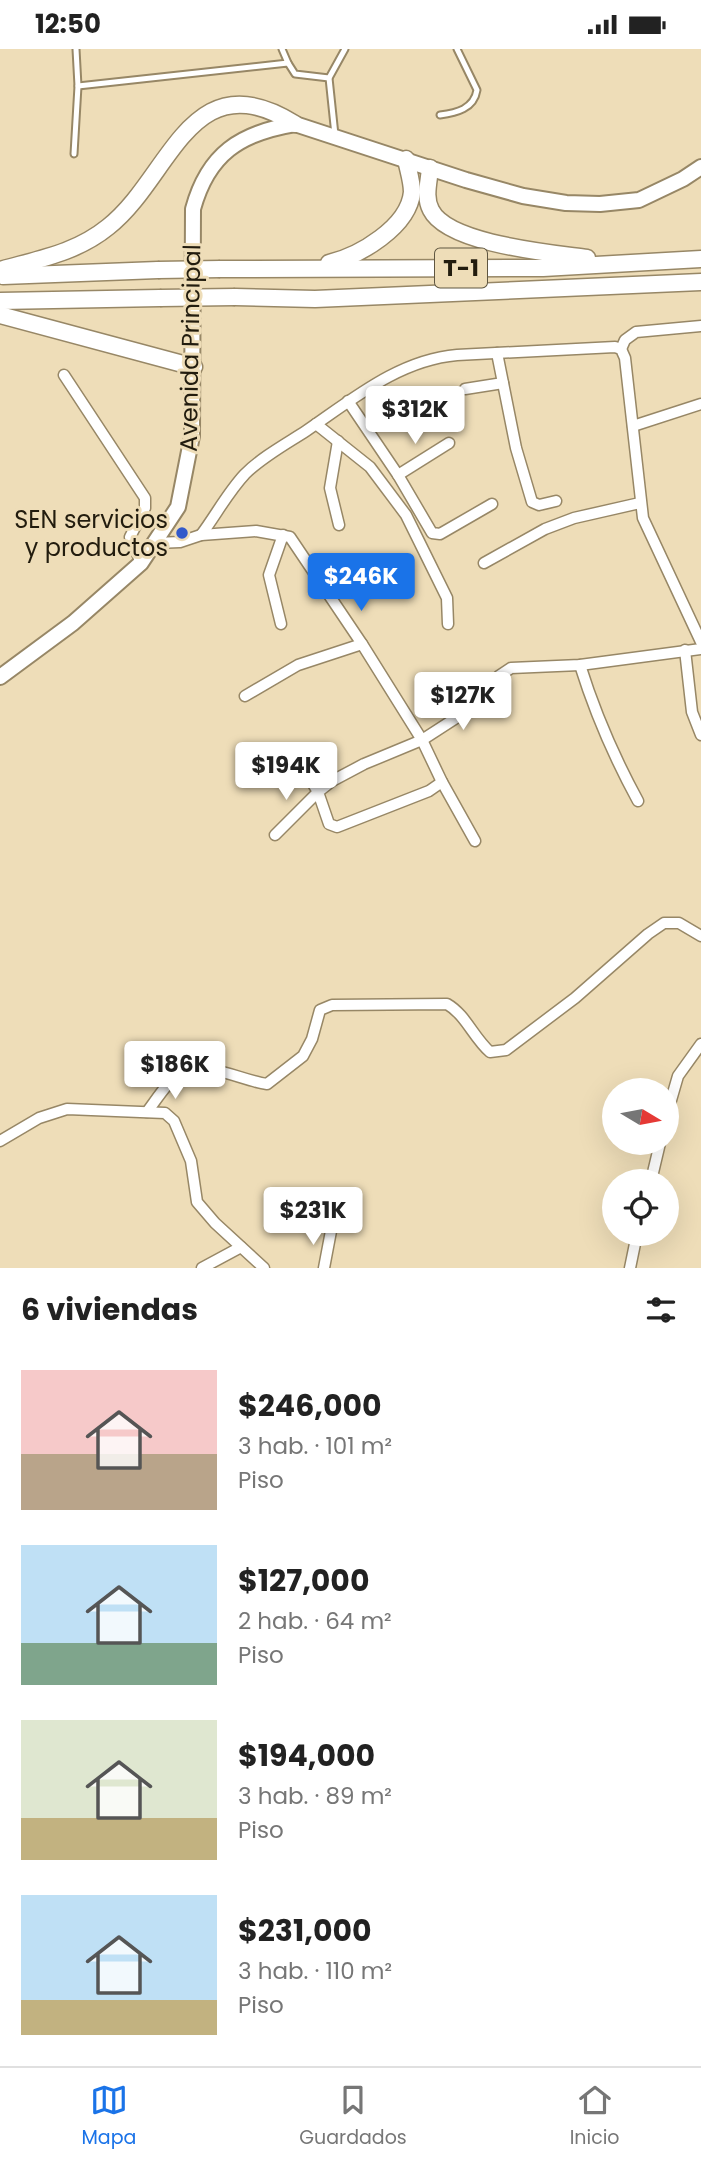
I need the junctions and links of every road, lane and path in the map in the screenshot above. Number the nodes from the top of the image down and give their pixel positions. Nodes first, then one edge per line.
1 (76, 49) edge
2 (282, 49) edge
3 (345, 49) edge
4 (457, 49) edge
5 (288, 64) junction
6 (329, 79) junction
7 (78, 86) junction
8 (440, 115) dead end
9 (295, 124) junction
10 (335, 139) junction
11 (74, 155) dead end
12 (406, 159) junction
13 (701, 167) edge
14 (430, 168) junction
15 (701, 259) edge
16 (624, 263) junction
17 (297, 268) junction
18 (0, 270) edge
19 (0, 276) edge
20 (701, 282) edge
21 (0, 302) edge
22 (0, 315) edge
23 (701, 326) edge
24 (621, 349) junction
25 (496, 353) junction
26 (189, 371) junction
27 (64, 375) dead end
28 (503, 383) junction
29 (465, 389) dead end
30 (348, 401) junction
31 (701, 404) edge
32 (316, 424) junction
33 (634, 426) junction
34 (338, 441) junction
35 (449, 443) dead end
36 (398, 475) junction
37 (556, 501) dead end
38 (492, 503) dead end
39 (640, 503) junction
40 (339, 525) dead end
41 (201, 535) junction
42 (283, 535) junction
43 (156, 543) junction
44 (141, 563) junction
45 (484, 563) dead end
46 (281, 624) dead end
47 (447, 624) dead end
48 (701, 642) edge
49 (362, 644) junction
50 (701, 649) edge
51 (685, 650) junction
52 (580, 665) junction
53 (0, 677) edge
54 (245, 696) dead end
55 (701, 735) edge
56 (422, 740) junction
57 (296, 756) dead end
58 (442, 782) junction
59 (318, 792) junction
60 (638, 801) dead end
61 (275, 835) dead end
62 (475, 841) dead end
63 (701, 936) edge
64 (701, 1044) edge
65 (677, 1078) edge
66 (147, 1112) junction
67 (0, 1141) edge
68 (331, 1231) dead end
69 (635, 1246) edge
70 (242, 1247) junction
71 (202, 1268) edge
72 (264, 1268) edge
73 (324, 1268) edge
74 (630, 1268) edge

1 - 7 lane
2 - 5 lane
3 - 6 lane
4 - 8 lane
5 - 6 lane
5 - 7 lane
6 - 10 lane
7 - 11 lane
9 - 10 main road
9 - 18 highway
9 - 26 main road, Avenida Principal
10 - 12 main road
12 - 14 main road
12 - 17 highway
13 - 14 main road
14 - 16 highway
15 - 16 highway, T-1
16 - 17 highway, T-1
17 - 19 highway, T-1, bridge
20 - 21 highway, T-1, bridge
22 - 26 highway
23 - 24 street
24 - 25 street
24 - 33 street
25 - 28 street
25 - 30 street
26 - 43 main road, Avenida Principal
27 - 44 street
28 - 29 street
28 - 37 street
30 - 32 street
30 - 36 street
31 - 33 street
32 - 34 street
32 - 41 street
33 - 39 street
34 - 40 street
34 - 47 street
35 - 36 street
36 - 38 street
39 - 45 street
39 - 48 street
41 - 42 street
41 - 43 street
42 - 46 street
42 - 49 street
43 - 44 main road, Avenida Principal
44 - 53 main road, Avenida Principal
49 - 54 street
49 - 56 street
50 - 51 street
51 - 52 street
51 - 55 street
52 - 56 street
52 - 60 street
56 - 58 street
56 - 59 street
57 - 59 street
58 - 59 street
58 - 62 street
59 - 61 street
63 - 66 street
64 - 65 street
66 - 67 street
66 - 70 street
68 - 73 street
69 - 74 street
70 - 71 street
70 - 72 street

